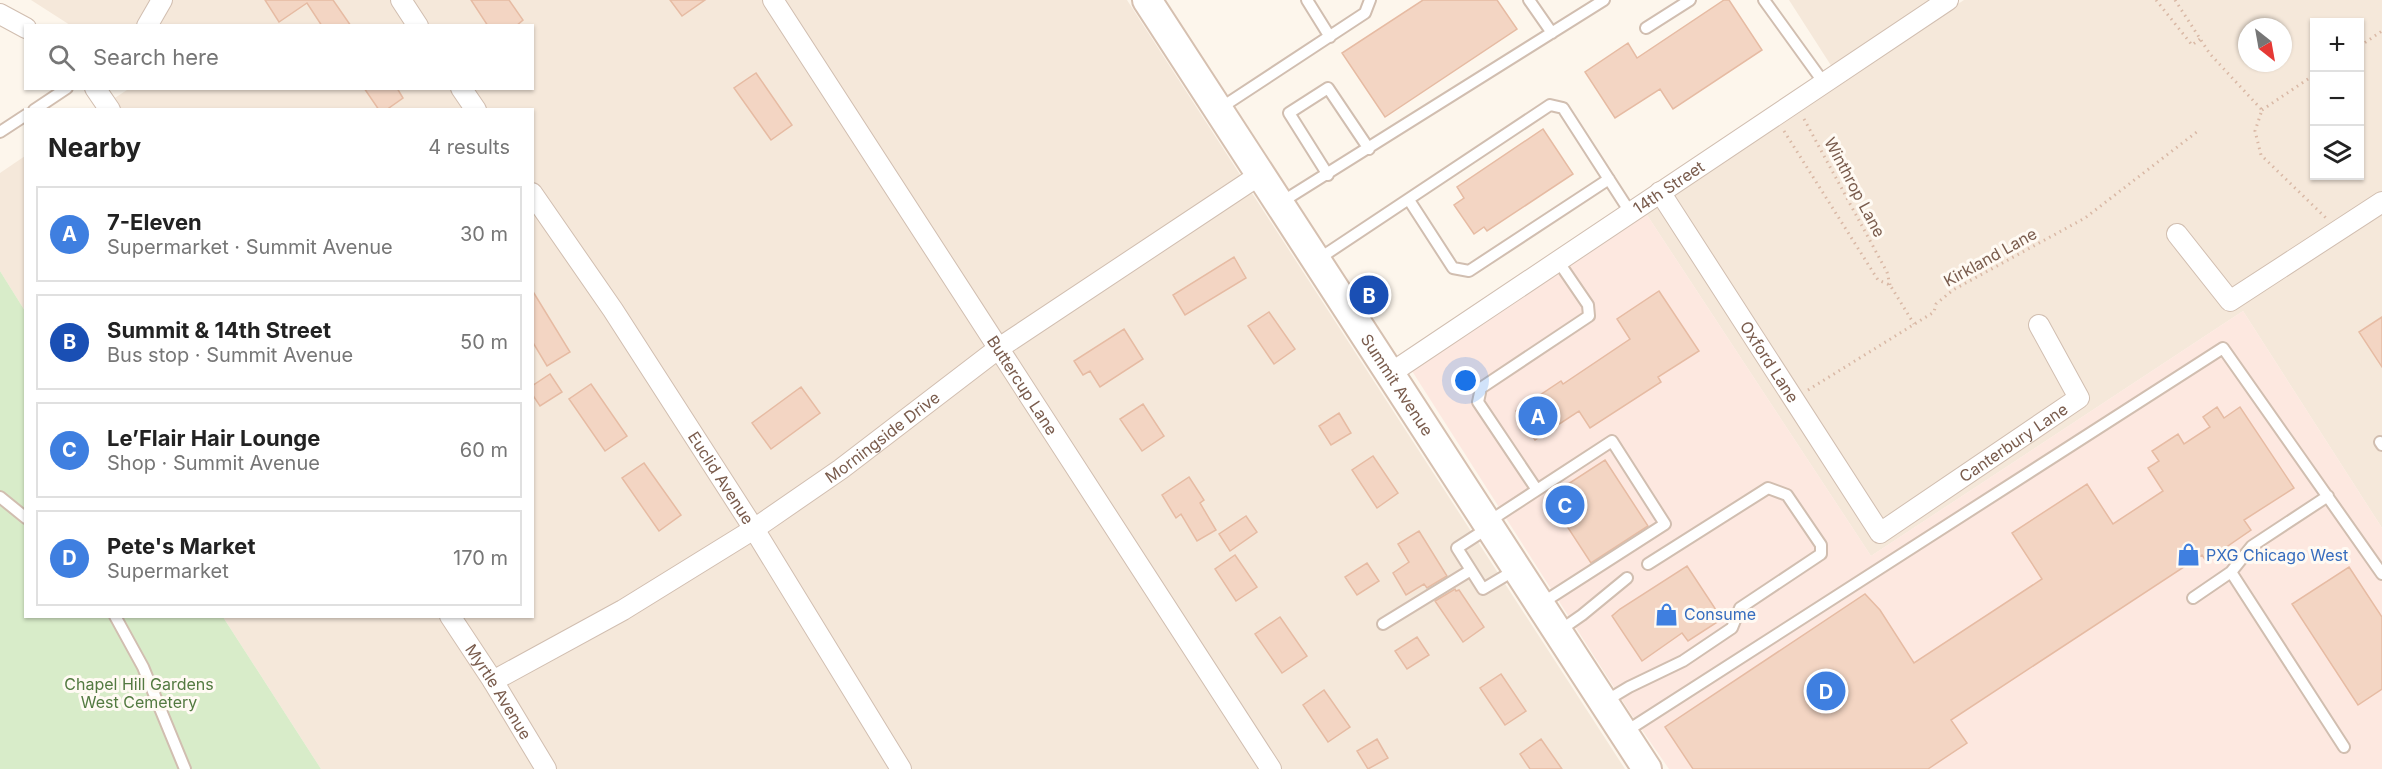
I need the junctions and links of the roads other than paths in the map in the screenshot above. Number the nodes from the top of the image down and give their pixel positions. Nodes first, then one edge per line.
1 (162, 0) edge
2 (401, 0) edge
3 (773, 0) edge
4 (1147, 0) edge
5 (1307, 0) edge
6 (1370, 0) edge
7 (1529, 0) edge
8 (1604, 0) edge
9 (1690, 0) edge
10 (1764, 0) edge
11 (1948, 0) edge
12 (0, 14) edge
13 (148, 24) edge
14 (417, 24) edge
15 (24, 27) edge
16 (1647, 27) dead end
17 (1552, 33) junction
18 (1330, 37) junction
19 (1824, 83) junction
20 (64, 90) edge
21 (462, 90) edge
22 (37, 108) edge
23 (475, 108) edge
24 (1219, 109) junction
25 (24, 116) edge
26 (0, 132) edge
27 (1369, 148) junction
28 (1261, 174) junction
29 (1328, 175) junction
30 (1609, 179) junction
31 (1660, 192) junction
32 (534, 196) edge
33 (1408, 200) junction
34 (2382, 202) edge
35 (1280, 203) junction
36 (1630, 212) junction
37 (2176, 234) dead end
38 (1317, 260) junction
39 (1558, 261) junction
40 (2039, 325) dead end
41 (999, 348) junction
42 (1391, 373) junction
43 (1537, 490) junction
44 (0, 496) edge
45 (2328, 496) junction
46 (24, 516) edge
47 (1489, 524) junction
48 (754, 529) junction
49 (1880, 533) joint
50 (1648, 564) dead end
51 (1518, 568) junction
52 (1471, 570) junction
53 (2231, 572) junction
54 (2382, 574) edge
55 (1627, 578) dead end
56 (2193, 598) dead end
57 (1540, 603) junction
58 (116, 618) edge
59 (451, 618) edge
60 (1383, 624) dead end
61 (1558, 631) junction
62 (493, 681) junction
63 (1604, 703) junction
64 (1624, 733) junction
65 (2344, 747) dead end
66 (185, 769) edge
67 (546, 769) edge
68 (901, 769) edge
69 (1272, 769) edge
70 (1647, 769) edge

1 - 13 street
2 - 14 street
3 - 41 street, Buttercup Lane
4 - 24 main road, Summit Avenue
5 - 18 lane
6 - 18 lane
7 - 17 lane
8 - 17 lane
9 - 16 lane
10 - 19 lane
11 - 19 street, 14th Street
12 - 15 street
17 - 27 lane
18 - 24 lane
19 - 31 street, 14th Street
20 - 22 lane
21 - 23 street
24 - 28 main road, Summit Avenue
25 - 26 lane
27 - 29 lane
27 - 29 lane
28 - 35 main road, Summit Avenue
28 - 41 street, Morningside Drive
29 - 35 lane
30 - 33 lane
30 - 33 lane
30 - 36 lane
31 - 36 street, 14th Street
31 - 49 street, Oxford Lane
32 - 48 street, Euclid Avenue
33 - 38 lane
34 - 37 street
35 - 38 main road, Summit Avenue
36 - 39 street, 14th Street
38 - 42 main road, Summit Avenue
39 - 42 street, 14th Street
39 - 43 lane
40 - 49 street, Canterbury Lane
41 - 48 street, Morningside Drive
41 - 69 street, Buttercup Lane
42 - 47 main road, Summit Avenue
43 - 47 lane
43 - 57 lane
44 - 46 lane
45 - 53 lane
45 - 54 lane
45 - 64 lane
47 - 51 main road, Summit Avenue
47 - 52 lane
48 - 62 street, Morningside Drive
48 - 68 street, Euclid Avenue
50 - 63 lane
51 - 52 lane
51 - 57 main road, Summit Avenue
52 - 60 lane
53 - 56 lane
53 - 65 lane
55 - 61 lane
57 - 61 main road, Summit Avenue
58 - 66 lane
59 - 62 street, Myrtle Avenue
61 - 63 main road, Summit Avenue
62 - 67 street, Myrtle Avenue
63 - 64 main road, Summit Avenue
64 - 70 main road, Summit Avenue

